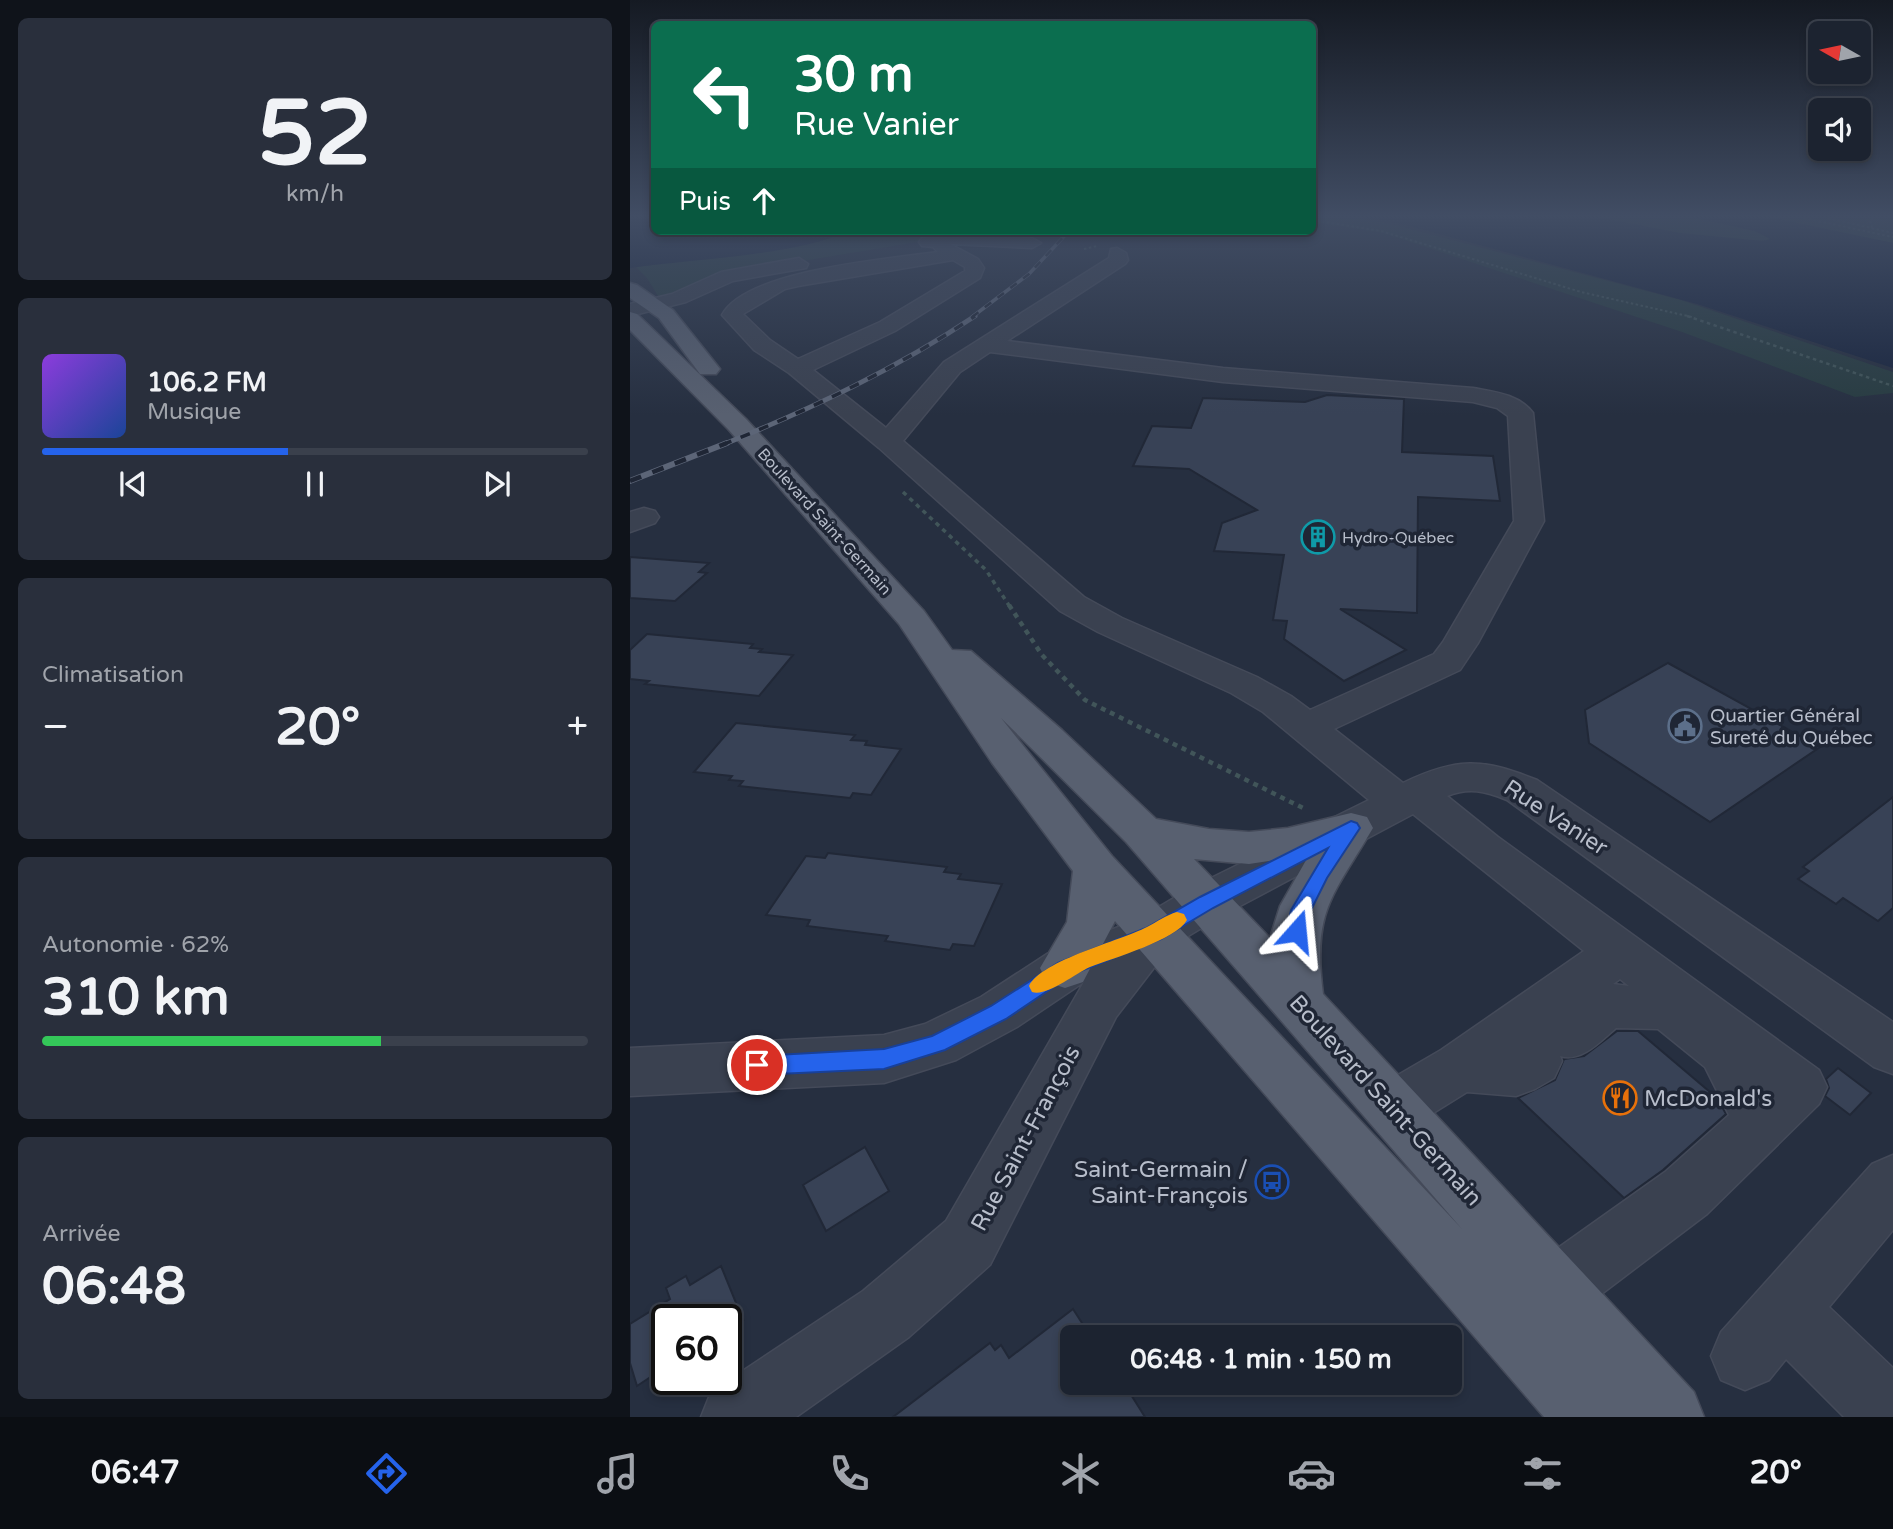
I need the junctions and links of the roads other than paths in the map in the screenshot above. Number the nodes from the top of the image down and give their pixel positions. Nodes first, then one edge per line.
1 (710, 283) edge
2 (785, 283) edge
3 (960, 283) edge
4 (1083, 283) edge
5 (630, 289) edge
6 (655, 304) junction
7 (630, 310) edge
8 (630, 318) edge
9 (982, 345) junction
10 (797, 368) junction
11 (737, 424) junction
12 (888, 442) junction
13 (912, 618) junction
14 (1306, 727) junction
15 (1408, 798) junction
16 (1351, 828) junction
17 (1142, 831) junction
18 (1096, 868) junction
19 (1206, 902) junction
20 (1154, 933) junction
21 (1620, 951) junction
22 (1065, 968) junction
23 (1299, 1006) junction
24 (1893, 1051) edge
25 (1460, 1067) junction
26 (630, 1072) edge
27 (1394, 1107) junction
28 (1762, 1122) junction
29 (1893, 1184) edge
30 (1467, 1279) junction
31 (1556, 1289) junction
32 (755, 1411) edge
33 (1893, 1416) edge
34 (1591, 1417) edge
35 (1669, 1417) edge

1 - 6 street
2 - 10 street
3 - 10 street
4 - 9 street
5 - 6 main road, Boulevard Saint-Germain
6 - 7 street
6 - 11 main road, Boulevard Saint-Germain
8 - 11 main road, Boulevard Saint-Germain
9 - 12 street
9 - 14 street
10 - 12 street
11 - 13 main road, Boulevard Saint-Germain
12 - 14 street
13 - 17 main road, Boulevard Saint-Germain
13 - 18 main road, Boulevard Saint-Germain
14 - 15 street
15 - 16 street, Rue Vanier
15 - 21 street
15 - 24 street, Rue Vanier
16 - 17 main road
16 - 19 street, Rue Vanier
16 - 23 main road
17 - 19 main road, Boulevard Saint-Germain
18 - 20 main road, Boulevard Saint-Germain
18 - 22 main road
19 - 20 street, Rue Vanier
19 - 23 main road, Boulevard Saint-Germain
20 - 22 street
20 - 30 main road, Boulevard Saint-Germain
20 - 32 street, Rue Saint-François
21 - 25 street
21 - 28 street
22 - 26 street
23 - 27 main road, Boulevard Saint-Germain
25 - 27 street
25 - 28 street
27 - 31 main road, Boulevard Saint-Germain
28 - 31 street
29 - 33 street
30 - 31 street
30 - 34 main road, Boulevard Saint-Germain
31 - 35 main road, Boulevard Saint-Germain

